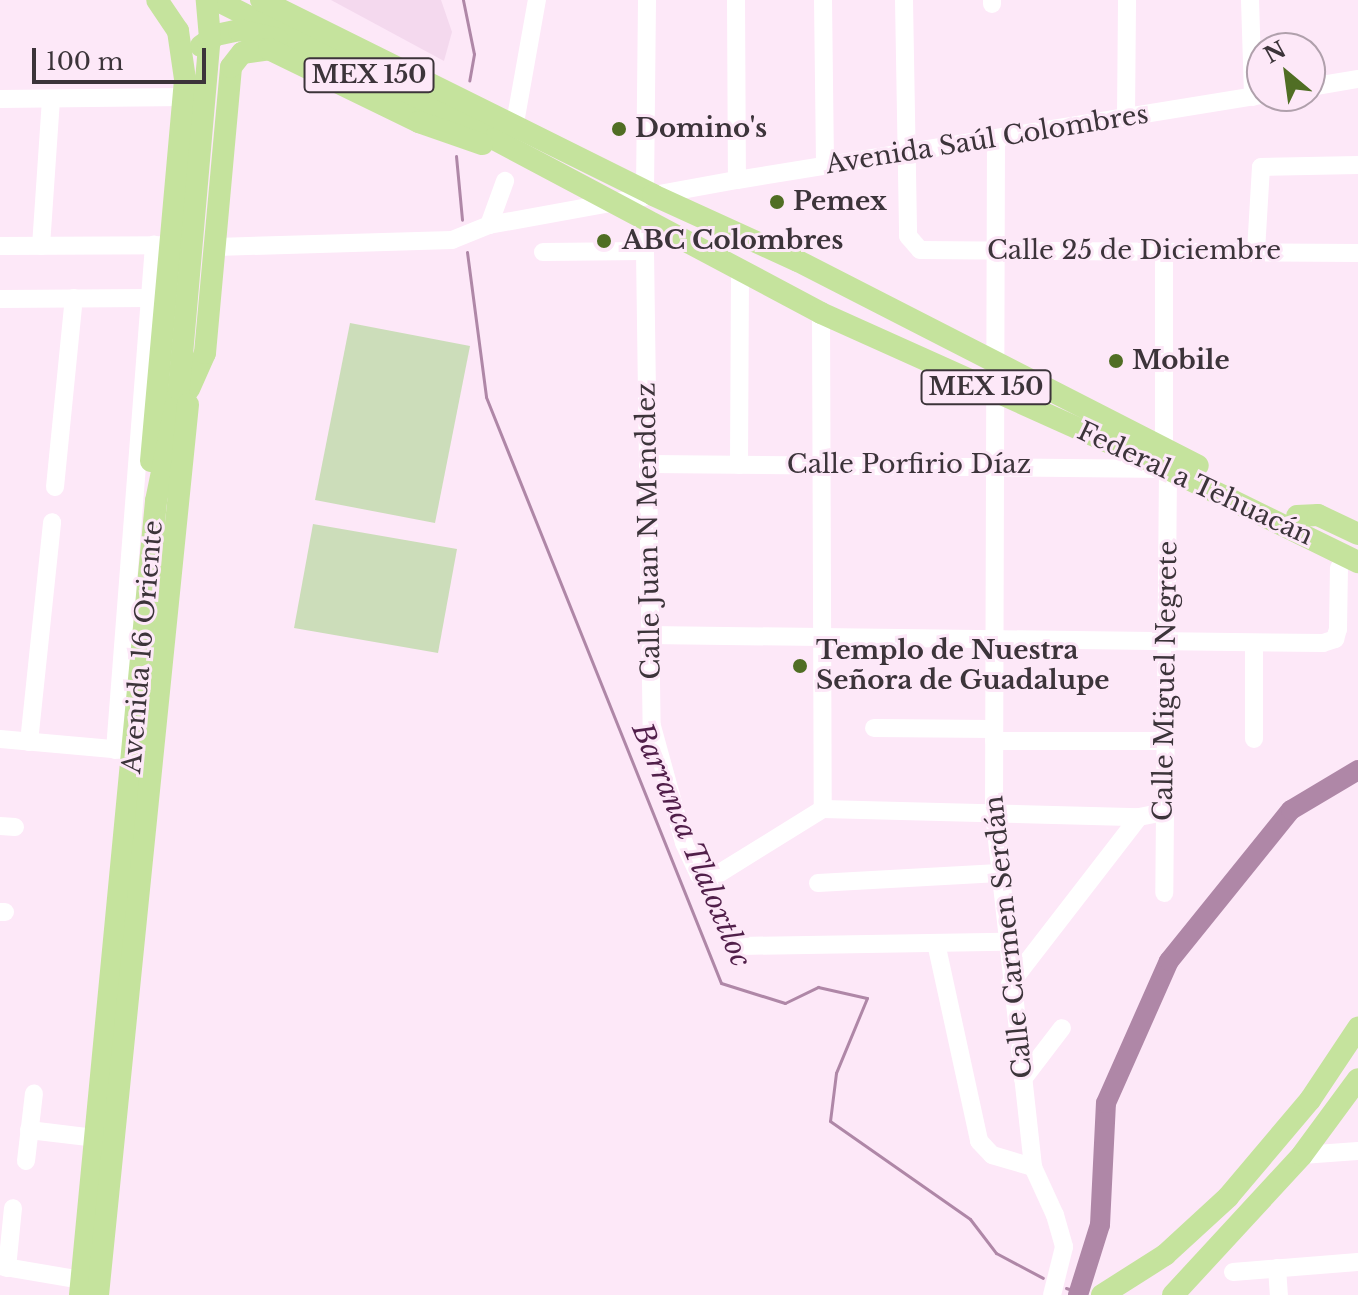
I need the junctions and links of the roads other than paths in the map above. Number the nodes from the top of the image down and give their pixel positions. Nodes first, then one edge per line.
1 (157, 0) edge
2 (190, 0) edge
3 (216, 0) edge
4 (298, 0) edge
5 (537, 0) edge
6 (647, 0) edge
7 (736, 0) edge
8 (823, 0) edge
9 (904, 0) edge
10 (1127, 0) edge
11 (1250, 0) edge
12 (253, 6) edge
13 (1253, 32) edge
14 (210, 40) junction
15 (367, 51) junction
16 (1358, 79) edge
17 (1326, 84) edge
18 (185, 88) junction
19 (1246, 98) edge
20 (0, 99) edge
21 (51, 99) junction
22 (1126, 117) junction
23 (515, 123) junction
24 (996, 138) junction
25 (500, 143) junction
26 (905, 152) junction
27 (589, 159) junction
28 (825, 165) junction
29 (1358, 165) edge
30 (737, 180) junction
31 (505, 181) dead end
32 (649, 193) junction
33 (185, 202) junction
34 (618, 204) junction
35 (687, 208) junction
36 (651, 220) junction
37 (489, 225) junction
38 (162, 245) junction
39 (0, 246) edge
40 (41, 246) junction
41 (216, 247) junction
42 (645, 251) junction
43 (994, 251) junction
44 (1164, 251) junction
45 (1256, 251) junction
46 (543, 252) dead end
47 (1358, 253) edge
48 (740, 270) junction
49 (74, 298) junction
50 (149, 298) junction
51 (0, 299) edge
52 (821, 313) junction
53 (994, 359) junction
54 (186, 389) junction
55 (993, 390) junction
56 (650, 464) junction
57 (1171, 464) junction
58 (739, 465) junction
59 (820, 465) junction
60 (993, 465) junction
61 (55, 487) dead end
62 (156, 501) junction
63 (1297, 516) junction
64 (52, 522) dead end
65 (1358, 534) edge
66 (1358, 547) edge
67 (1352, 569) edge
68 (648, 635) junction
69 (820, 638) junction
70 (993, 640) junction
71 (1167, 643) junction
72 (1254, 643) junction
73 (874, 728) dead end
74 (994, 735) junction
75 (0, 739) edge
76 (1254, 739) dead end
77 (1166, 741) junction
78 (29, 742) junction
79 (135, 751) junction
80 (823, 809) junction
81 (1165, 812) junction
82 (994, 813) junction
83 (1139, 817) junction
84 (999, 873) junction
85 (818, 883) dead end
86 (1164, 893) dead end
87 (1004, 942) junction
88 (936, 943) junction
89 (740, 946) dead end
90 (1010, 984) junction
91 (1062, 1028) dead end
92 (1358, 1028) edge
93 (1023, 1079) junction
94 (1358, 1079) edge
95 (34, 1093) dead end
96 (29, 1130) junction
97 (95, 1138) junction
98 (1358, 1151) edge
99 (1302, 1155) junction
100 (26, 1161) dead end
101 (1033, 1167) junction
102 (13, 1208) dead end
103 (1358, 1262) edge
104 (4, 1267) edge
105 (1277, 1268) junction
106 (1233, 1272) dead end
107 (80, 1287) edge
108 (98, 1295) edge
109 (1052, 1295) edge
110 (1102, 1295) edge
111 (1173, 1295) edge
112 (1279, 1295) edge

1 - 18 main road
2 - 14 main road
3 - 12 main road, Federal a Tehuacán / MEX 150
3 - 14 main road, Avenida 16 Oriente
4 - 15 main road
5 - 23 street
6 - 32 street
7 - 30 street
8 - 28 street
9 - 26 street
10 - 22 street
11 - 13 street
12 - 15 main road, Federal a Tehuacán / MEX 150
12 - 25 main road, Federal a Tehuacán / MEX 150
14 - 18 main road
14 - 25 main road
14 - 33 main road, Avenida 16 Oriente
14 - 54 main road, Avenida 16 Oriente
15 - 23 main road, Federal a Tehuacán / MEX 150
16 - 17 street
18 - 21 street
18 - 33 main road
19 - 22 street, Avenida Saúl Colombres
20 - 21 street
21 - 40 street
22 - 24 street, Avenida Saúl Colombres
23 - 27 main road, Federal a Tehuacán / MEX 150
24 - 26 street, Avenida Saúl Colombres
24 - 43 street, Calle Carmen Serdán
25 - 27 main road
25 - 34 main road, Federal a Tehuacán / MEX 150
25 - 41 main road
26 - 28 street, Avenida Saúl Colombres
26 - 43 street, Calle 25 de Diciembre
27 - 32 main road, Federal a Tehuacán / MEX 150
28 - 30 street, Avenida Saúl Colombres
29 - 45 street
30 - 32 street, Avenida Saúl Colombres
31 - 37 street
32 - 34 street, Avenida Saúl Colombres
32 - 35 main road, Federal a Tehuacán / MEX 150
33 - 38 main road
33 - 54 main road, Avenida 16 Oriente
34 - 36 main road, Federal a Tehuacán / MEX 150
34 - 37 street, Avenida Saúl Colombres
35 - 36 main road
35 - 53 main road, Federal a Tehuacán / MEX 150
36 - 42 street, Calle Juan N Menddez
36 - 48 main road, Federal a Tehuacán / MEX 150
37 - 41 street, Avenida Saúl Colombres
38 - 40 street
38 - 50 street
38 - 62 main road
39 - 40 street
41 - 54 main road
42 - 46 street
42 - 56 street, Calle Juan N Menddez
43 - 44 street, Calle 25 de Diciembre
43 - 53 street, Calle Carmen Serdán
44 - 45 street, Calle 25 de Diciembre
44 - 57 street, Calle Miguel Negrete
45 - 47 street, Calle 25 de Diciembre
48 - 52 main road, Federal a Tehuacán / MEX 150
48 - 58 street
49 - 50 street
49 - 51 street
49 - 61 street
50 - 79 street
52 - 55 main road, Federal a Tehuacán / MEX 150
52 - 59 street
53 - 55 street, Calle Carmen Serdán
53 - 57 main road, Federal a Tehuacán / MEX 150
54 - 62 main road, Avenida 16 Oriente
54 - 79 main road, Avenida 16 Oriente
55 - 57 main road, Federal a Tehuacán / MEX 150
55 - 60 street, Calle Carmen Serdán
56 - 58 street, Calle Porfirio Díaz
56 - 68 street, Calle Juan N Menddez
57 - 60 street, Calle Porfirio Díaz
57 - 63 main road, Federal a Tehuacán / MEX 150
57 - 67 main road
57 - 71 street, Calle Miguel Negrete
58 - 59 street, Calle Porfirio Díaz
59 - 60 street, Calle Porfirio Díaz
59 - 69 street
60 - 70 street, Calle Carmen Serdán
62 - 79 main road, Avenida 16 Oriente
63 - 65 main road
63 - 66 main road, Federal a Tehuacán / MEX 150
64 - 78 street
67 - 72 street
68 - 69 street
68 - 80 street, Calle Juan N Menddez
69 - 70 street
69 - 80 street
70 - 71 street
70 - 74 street, Calle Carmen Serdán
71 - 72 street
71 - 77 street, Calle Miguel Negrete
72 - 76 street
73 - 74 street
74 - 77 street
74 - 82 street, Calle Carmen Serdán
75 - 78 street
77 - 81 street, Calle Miguel Negrete
78 - 79 street
79 - 97 main road, Avenida 16 Oriente
79 - 108 main road, Avenida 16 Oriente
80 - 82 street
81 - 83 street
81 - 86 street, Calle Miguel Negrete
82 - 83 street
82 - 84 street, Calle Carmen Serdán
83 - 90 street
84 - 85 street
84 - 87 street, Calle Carmen Serdán
87 - 88 street
87 - 90 street, Calle Carmen Serdán
88 - 89 street
88 - 101 street
90 - 93 street, Calle Carmen Serdán
91 - 93 street
92 - 110 main road
93 - 101 street, Calle Carmen Serdán
94 - 99 main road
95 - 96 street
96 - 97 street
96 - 100 street
97 - 107 main road, Avenida 16 Oriente
98 - 99 street
99 - 111 main road
101 - 109 street, Calle Carmen Serdán
102 - 104 street
103 - 105 street
104 - 107 street
105 - 106 street
105 - 112 street

